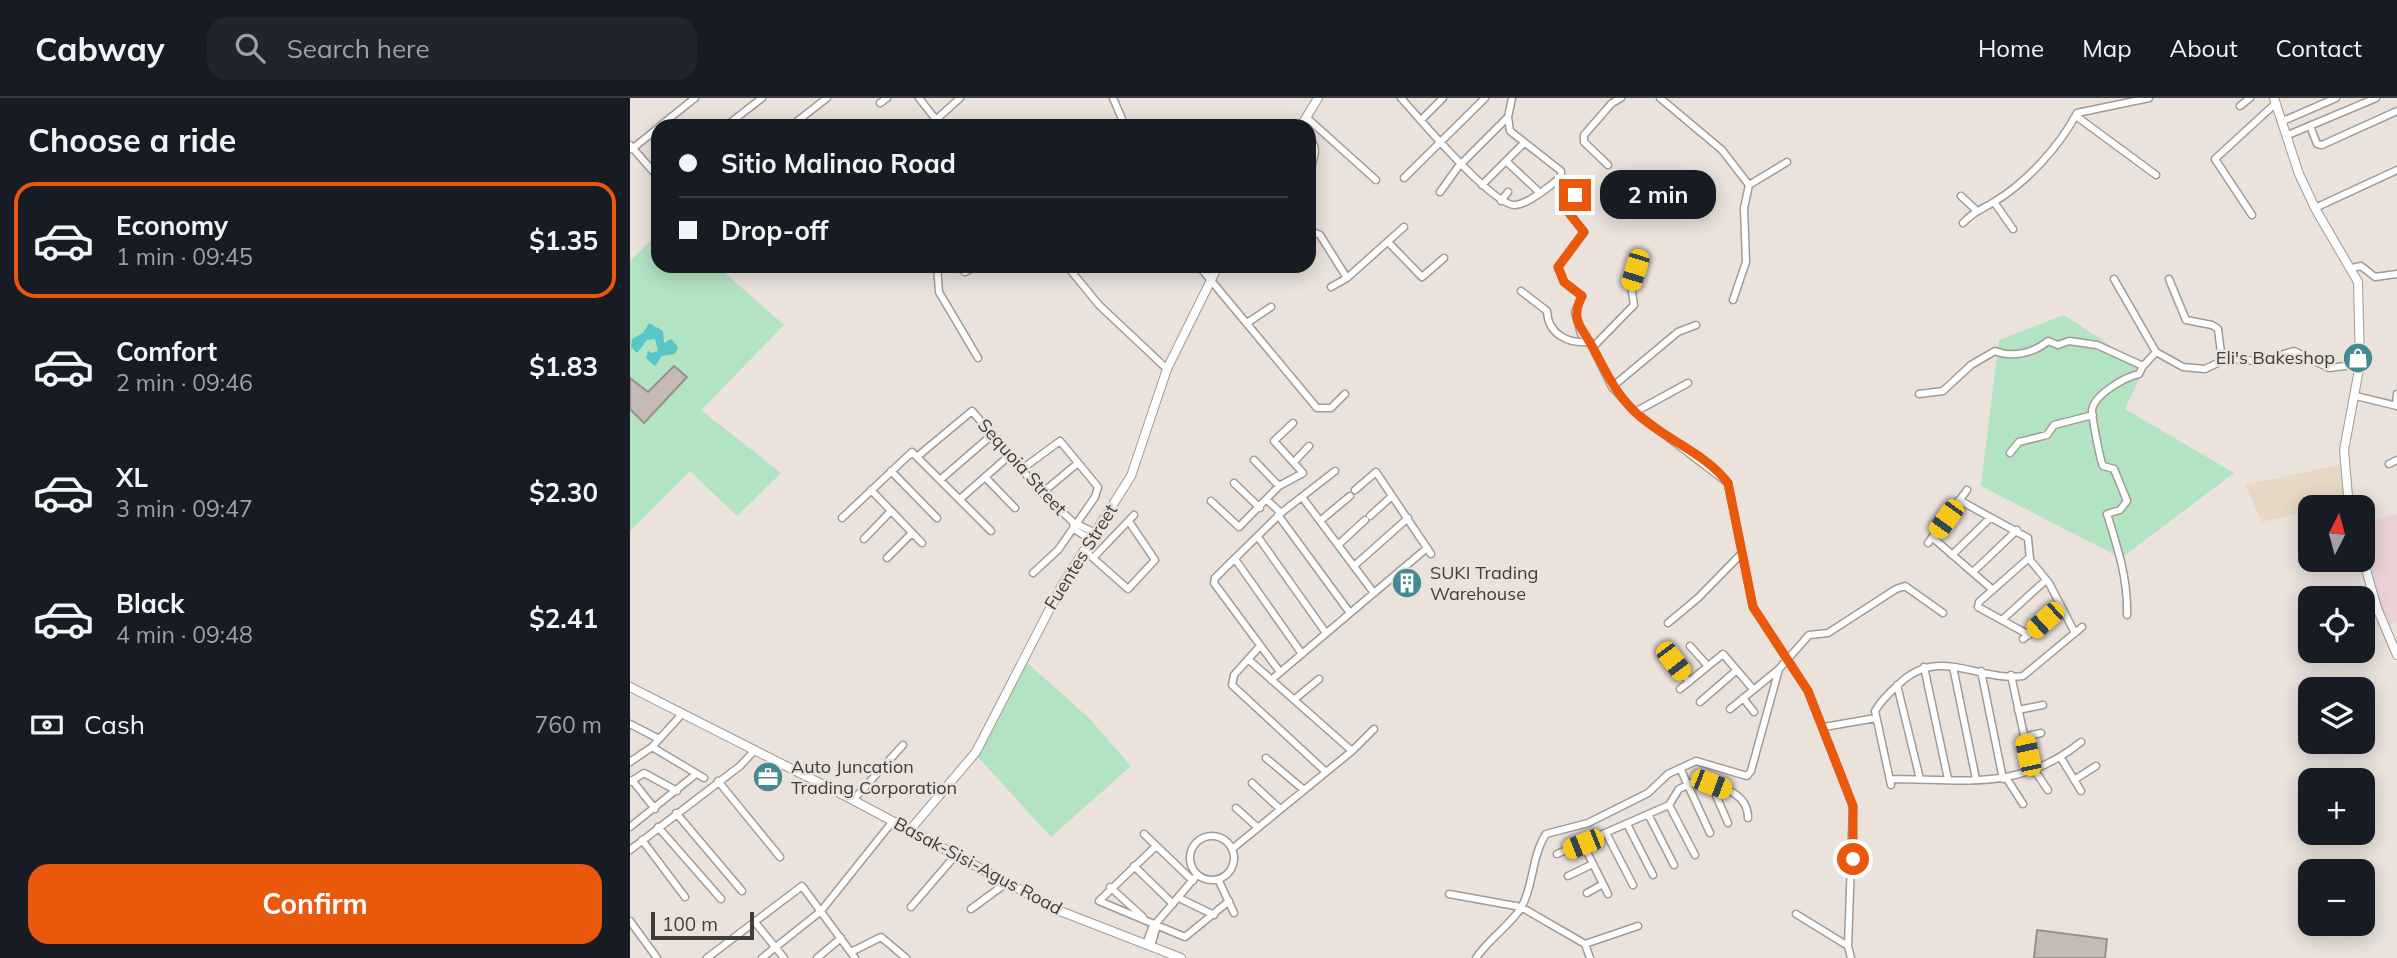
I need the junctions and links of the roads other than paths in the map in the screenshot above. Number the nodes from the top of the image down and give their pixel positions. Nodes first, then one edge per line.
1 (695, 98) edge
2 (762, 98) edge
3 (827, 98) edge
4 (887, 98) edge
5 (919, 98) edge
6 (960, 98) edge
7 (1113, 98) edge
8 (1318, 98) edge
9 (1401, 98) edge
10 (1443, 98) edge
11 (1485, 98) edge
12 (1513, 98) edge
13 (1621, 98) edge
14 (1660, 98) edge
15 (2149, 98) edge
16 (2250, 98) edge
17 (2336, 98) edge
18 (2376, 98) edge
19 (2275, 101) edge
20 (880, 103) dead end
21 (2240, 106) dead end
22 (2397, 111) edge
23 (2076, 116) junction
24 (1306, 117) edge
25 (1508, 117) junction
26 (935, 118) joint
27 (669, 119) edge
28 (735, 119) edge
29 (800, 119) edge
30 (1122, 119) edge
31 (1421, 120) junction
32 (2283, 121) junction
33 (1316, 126) edge
34 (2310, 126) junction
35 (651, 133) edge
36 (2288, 135) junction
37 (1441, 141) junction
38 (1524, 143) junction
39 (631, 147) edge
40 (1506, 161) junction
41 (1787, 162) dead end
42 (1461, 163) junction
43 (1608, 165) dead end
44 (651, 169) edge
45 (2397, 170) edge
46 (2156, 175) dead end
47 (1404, 178) dead end
48 (1376, 180) dead end
49 (1749, 184) junction
50 (1482, 185) junction
51 (1440, 192) dead end
52 (1508, 192) dead end
53 (1539, 192) junction
54 (1575, 195) dead end
55 (1961, 196) dead end
56 (1501, 201) junction
57 (1993, 202) junction
58 (2315, 208) junction
59 (1975, 209) junction
60 (2252, 215) dead end
61 (1963, 223) dead end
62 (1404, 227) dead end
63 (2013, 229) dead end
64 (1316, 234) edge
65 (1389, 243) junction
66 (1444, 258) dead end
67 (2352, 268) junction
68 (1635, 270) dead end
69 (938, 273) edge
70 (1073, 273) edge
71 (1204, 273) edge
72 (1214, 273) edge
73 (2397, 274) edge
74 (1347, 278) junction
75 (2114, 279) dead end
76 (2169, 279) dead end
77 (1210, 280) junction
78 (1331, 288) dead end
79 (1521, 291) dead end
80 (1733, 300) dead end
81 (1271, 307) dead end
82 (1247, 323) junction
83 (1696, 325) dead end
84 (1591, 344) junction
85 (2156, 352) junction
86 (978, 358) dead end
87 (2222, 361) junction
88 (2360, 364) junction
89 (2143, 366) junction
90 (1167, 369) junction
91 (1688, 383) dead end
92 (1612, 387) junction
93 (1345, 394) dead end
94 (1919, 394) dead end
95 (2397, 394) edge
96 (2356, 396) junction
97 (2397, 406) edge
98 (1635, 412) junction
99 (2093, 415) junction
100 (1293, 423) dead end
101 (992, 435) junction
102 (1309, 446) dead end
103 (2010, 453) dead end
104 (915, 454) junction
105 (1010, 455) junction
106 (1254, 460) dead end
107 (2397, 460) edge
108 (1294, 461) junction
109 (1078, 463) junction
110 (2389, 464) dead end
111 (1022, 469) junction
112 (891, 471) junction
113 (1335, 471) dead end
114 (985, 477) junction
115 (941, 480) junction
116 (1234, 483) dead end
117 (1279, 486) junction
118 (872, 490) junction
119 (1967, 490) dead end
120 (1042, 493) junction
121 (2348, 495) edge
122 (1392, 496) junction
123 (1302, 497) junction
124 (960, 499) junction
125 (1211, 500) dead end
126 (1267, 500) junction
127 (1959, 500) junction
128 (1015, 508) dead end
129 (1260, 508) junction
130 (891, 511) junction
131 (1279, 514) junction
132 (1134, 515) dead end
133 (842, 518) dead end
134 (937, 518) dead end
135 (1408, 518) junction
136 (1990, 518) junction
137 (1320, 521) junction
138 (1130, 523) junction
139 (1075, 525) junction
140 (2017, 530) junction
141 (991, 531) dead end
142 (912, 533) junction
143 (1093, 537) junction
144 (1258, 537) junction
145 (864, 539) dead end
146 (922, 543) dead end
147 (1338, 545) junction
148 (1084, 550) junction
149 (1742, 553) junction
150 (1952, 555) junction
151 (1094, 557) junction
152 (2030, 557) junction
153 (887, 558) dead end
154 (1235, 559) junction
155 (1354, 566) junction
156 (1973, 572) junction
157 (2367, 572) edge
158 (1032, 573) dead end
159 (2046, 580) junction
160 (1993, 590) junction
161 (1374, 593) junction
162 (2061, 606) junction
163 (1350, 613) junction
164 (1943, 613) dead end
165 (2127, 615) dead end
166 (2002, 620) junction
167 (1668, 623) dead end
168 (2082, 627) dead end
169 (1326, 633) junction
170 (2074, 633) junction
171 (1260, 646) junction
172 (1690, 646) dead end
173 (1302, 654) junction
174 (2397, 655) edge
175 (1248, 659) junction
176 (1787, 660) junction
177 (1673, 661) dead end
178 (1707, 665) junction
179 (1924, 667) junction
180 (1953, 667) junction
181 (1779, 669) junction
182 (1737, 670) junction
183 (1982, 671) junction
184 (1280, 672) junction
185 (2011, 676) junction
186 (1319, 679) dead end
187 (1271, 680) junction
188 (1689, 682) junction
189 (1897, 685) junction
190 (630, 687) edge
191 (1679, 689) dead end
192 (1753, 689) junction
193 (1743, 698) junction
194 (1295, 699) junction
195 (1700, 702) dead end
196 (2043, 705) dead end
197 (1730, 709) dead end
198 (2018, 710) junction
199 (1754, 712) dead end
200 (682, 714) junction
201 (1876, 718) junction
202 (630, 724) edge
203 (1824, 727) junction
204 (1374, 729) dead end
205 (2041, 733) dead end
206 (2024, 737) junction
207 (659, 739) junction
208 (2081, 742) dead end
209 (903, 745) dead end
210 (652, 747) junction
211 (755, 750) junction
212 (1352, 751) junction
213 (1266, 758) dead end
214 (2061, 758) junction
215 (630, 762) edge
216 (2096, 766) dead end
217 (1680, 768) junction
218 (1326, 772) junction
219 (2033, 772) junction
220 (696, 775) junction
221 (704, 778) dead end
222 (1920, 779) junction
223 (1948, 779) junction
224 (1976, 779) junction
225 (2005, 779) junction
226 (2074, 780) junction
227 (631, 781) edge
228 (718, 781) junction
229 (1686, 782) junction
230 (1252, 783) dead end
231 (1711, 784) junction
232 (1304, 790) junction
233 (2048, 790) dead end
234 (677, 791) junction
235 (2081, 791) dead end
236 (853, 800) junction
237 (1669, 804) junction
238 (2023, 804) dead end
239 (1236, 808) dead end
240 (655, 809) junction
241 (1280, 809) junction
242 (676, 813) junction
243 (1648, 814) junction
244 (1748, 818) dead end
245 (893, 821) junction
246 (1728, 822) dead end
247 (631, 824) edge
248 (1626, 824) junction
249 (658, 827) junction
250 (1257, 827) junction
251 (910, 830) junction
252 (1606, 833) junction
253 (1710, 833) dead end
254 (1144, 834) dead end
255 (642, 840) junction
256 (1583, 844) junction
257 (1156, 846) junction
258 (630, 849) edge
259 (1232, 849) junction
260 (1557, 854) dead end
261 (1695, 855) dead end
262 (780, 857) dead end
263 (954, 857) junction
264 (1593, 864) junction
265 (1674, 865) dead end
266 (1134, 866) junction
267 (1653, 875) dead end
268 (1568, 876) dead end
269 (1195, 878) junction
270 (1218, 879) junction
271 (1006, 884) junction
272 (1603, 884) junction
273 (1633, 885) dead end
274 (1110, 887) junction
275 (742, 891) dead end
276 (1587, 893) dead end
277 (1450, 894) dead end
278 (1608, 894) dead end
279 (685, 897) dead end
280 (1179, 898) junction
281 (721, 899) dead end
282 (1229, 901) junction
283 (1173, 904) junction
284 (911, 907) dead end
285 (1521, 907) junction
286 (971, 909) dead end
287 (821, 912) junction
288 (1234, 913) dead end
289 (1796, 914) dead end
290 (1214, 915) junction
291 (1146, 919) junction
292 (630, 921) edge
293 (754, 921) junction
294 (1157, 925) junction
295 (1638, 926) dead end
296 (841, 938) junction
297 (1585, 944) junction
298 (1149, 945) junction
299 (1848, 946) junction
300 (775, 947) junction
301 (853, 955) edge
302 (711, 957) edge
303 (1178, 957) edge
304 (657, 958) edge
305 (762, 958) edge
306 (784, 958) edge
307 (817, 958) edge
308 (906, 958) edge
309 (1476, 958) edge
310 (1590, 958) edge
311 (1852, 958) edge

1 - 27 street
2 - 28 street
3 - 29 street
4 - 20 street
5 - 26 street
6 - 26 street
7 - 30 street
8 - 24 street
9 - 31 street
10 - 31 street
11 - 37 street
12 - 25 street
13 - 43 street
14 - 49 street
15 - 23 street
16 - 21 street
17 - 32 street
18 - 34 street
19 - 32 street
19 - 60 street
22 - 34 street
23 - 46 street
23 - 57 street
25 - 38 street
25 - 42 street
31 - 37 street
32 - 36 street
33 - 48 street
34 - 36 street
35 - 39 street
36 - 58 street
37 - 42 street
37 - 47 street
38 - 40 street
38 - 53 street
39 - 44 street
40 - 50 street
40 - 53 street
41 - 49 street
42 - 50 street
42 - 51 street
45 - 58 street
49 - 80 street
50 - 56 street
52 - 56 street
53 - 56 street
54 - 84 street
55 - 59 street
57 - 59 street
57 - 63 street
58 - 67 street
59 - 61 street
62 - 65 street
64 - 74 street
65 - 66 street
65 - 74 street
67 - 73 street
67 - 88 street
68 - 84 street
69 - 86 street
70 - 90 street
71 - 77 street
72 - 77 street, Fuentes Street
74 - 78 street
75 - 85 street
76 - 87 street
77 - 82 street
77 - 90 street, Fuentes Street
79 - 84 street
81 - 82 street
82 - 93 street
83 - 92 street
84 - 92 street
85 - 87 street
85 - 89 street
87 - 88 street
88 - 96 street
89 - 94 street
89 - 99 street
90 - 143 street, Fuentes Street
91 - 98 street
92 - 98 street
95 - 97 street
96 - 97 street
96 - 121 street
98 - 149 street
99 - 103 street
99 - 165 street
100 - 108 street
101 - 104 street, Sequoia Street
101 - 105 street, Sequoia Street
101 - 115 street
102 - 108 street
104 - 112 street
104 - 115 street
105 - 111 street, Sequoia Street
105 - 114 street
106 - 117 street
107 - 110 street
108 - 117 street
109 - 111 street
109 - 120 street
109 - 139 street
111 - 120 street, Sequoia Street
112 - 118 street
112 - 134 street
113 - 123 street
114 - 124 street
114 - 128 street
115 - 124 street
116 - 129 street
117 - 126 street
118 - 130 street
118 - 133 street
119 - 127 street
120 - 139 street, Sequoia Street
122 - 135 street
122 - 137 street
122 - 147 street
123 - 131 street
123 - 137 street
124 - 141 street
125 - 129 street
126 - 129 street
126 - 131 street
127 - 136 street
127 - 150 street
130 - 142 street
130 - 145 street
131 - 144 street
131 - 163 street
132 - 138 street
135 - 155 street
135 - 161 street
136 - 140 street
136 - 150 street
137 - 147 street
138 - 151 street
138 - 151 street
139 - 143 street, Sequoia Street
139 - 158 street
140 - 152 street
140 - 156 street
142 - 146 street
142 - 153 street
143 - 148 street, Fuentes Street
144 - 154 street
144 - 169 street
147 - 155 street
148 - 151 street
148 - 251 street, Fuentes Street
149 - 167 street
149 - 176 street
150 - 156 street
152 - 159 street
152 - 160 street
154 - 171 street
154 - 173 street
155 - 161 street
156 - 160 street
157 - 174 street
159 - 162 street
159 - 166 street
160 - 166 street
161 - 163 street
162 - 166 street
162 - 170 street
163 - 169 street
164 - 176 street
168 - 170 street
169 - 173 street
170 - 185 street
171 - 175 street
171 - 184 street
172 - 178 street
173 - 184 street
175 - 187 street
175 - 218 street
176 - 181 street
176 - 203 street
177 - 188 street
178 - 182 street
178 - 188 street
179 - 180 street
179 - 189 street
179 - 223 street
180 - 183 street
180 - 224 street
181 - 192 street
181 - 217 street
182 - 192 street
182 - 195 street
183 - 185 street
183 - 225 street
184 - 187 street
185 - 198 street
186 - 194 street
187 - 194 street
188 - 191 street
189 - 201 street
189 - 222 street
190 - 200 street, Basak-Sisi-Agus Road
192 - 193 street
193 - 197 street
193 - 199 street
194 - 212 street
196 - 198 street
198 - 206 street
200 - 207 street
200 - 211 street, Basak-Sisi-Agus Road
201 - 203 street
201 - 222 street
202 - 207 street
203 - 299 street
204 - 212 street
205 - 206 street
206 - 219 street
207 - 210 street
208 - 214 street
209 - 236 street
210 - 215 street
210 - 220 street
211 - 228 street
211 - 236 street, Basak-Sisi-Agus Road
212 - 218 street
213 - 232 street
214 - 219 street
214 - 226 street
216 - 226 street
217 - 229 street
217 - 285 street
218 - 232 street
219 - 225 street
219 - 233 street
220 - 221 street
220 - 234 street
222 - 223 street
223 - 224 street
224 - 225 street
225 - 238 street
226 - 235 street
227 - 234 street
227 - 240 street
228 - 242 street
228 - 262 street
229 - 231 street
229 - 237 street
229 - 253 street
230 - 241 street
231 - 244 street
231 - 246 street
232 - 241 street
234 - 240 street
236 - 245 street, Basak-Sisi-Agus Road
237 - 243 street
237 - 261 street
239 - 250 street
240 - 247 street
241 - 250 street
242 - 249 street
242 - 275 street
243 - 248 street
243 - 265 street
245 - 251 street, Basak-Sisi-Agus Road
245 - 287 street
248 - 252 street
248 - 267 street
249 - 255 street
249 - 281 street
250 - 259 street
251 - 263 street, Basak-Sisi-Agus Road
252 - 256 street
252 - 273 street
254 - 257 street
255 - 258 street
255 - 279 street
256 - 260 street
256 - 264 street
257 - 266 street
257 - 269 street
259 - 269 street
259 - 270 street
263 - 271 street, Basak-Sisi-Agus Road
263 - 284 street
264 - 268 street
264 - 272 street
266 - 274 street
266 - 283 street
269 - 270 street
269 - 280 street
270 - 282 street
271 - 286 street
271 - 298 street, Basak-Sisi-Agus Road
272 - 276 street
272 - 278 street
274 - 291 street
274 - 291 street
277 - 285 street
280 - 283 street
280 - 290 street
282 - 288 street
282 - 290 street
283 - 294 street
285 - 297 street
285 - 309 street
287 - 293 street
287 - 296 street
287 - 300 street
289 - 299 street
290 - 294 street
291 - 294 street
292 - 304 street
293 - 300 street
293 - 302 street
294 - 298 street
295 - 297 street
296 - 301 street
296 - 307 street
297 - 310 street
298 - 303 street, Basak-Sisi-Agus Road
299 - 311 street
300 - 305 street
300 - 306 street
301 - 308 street

